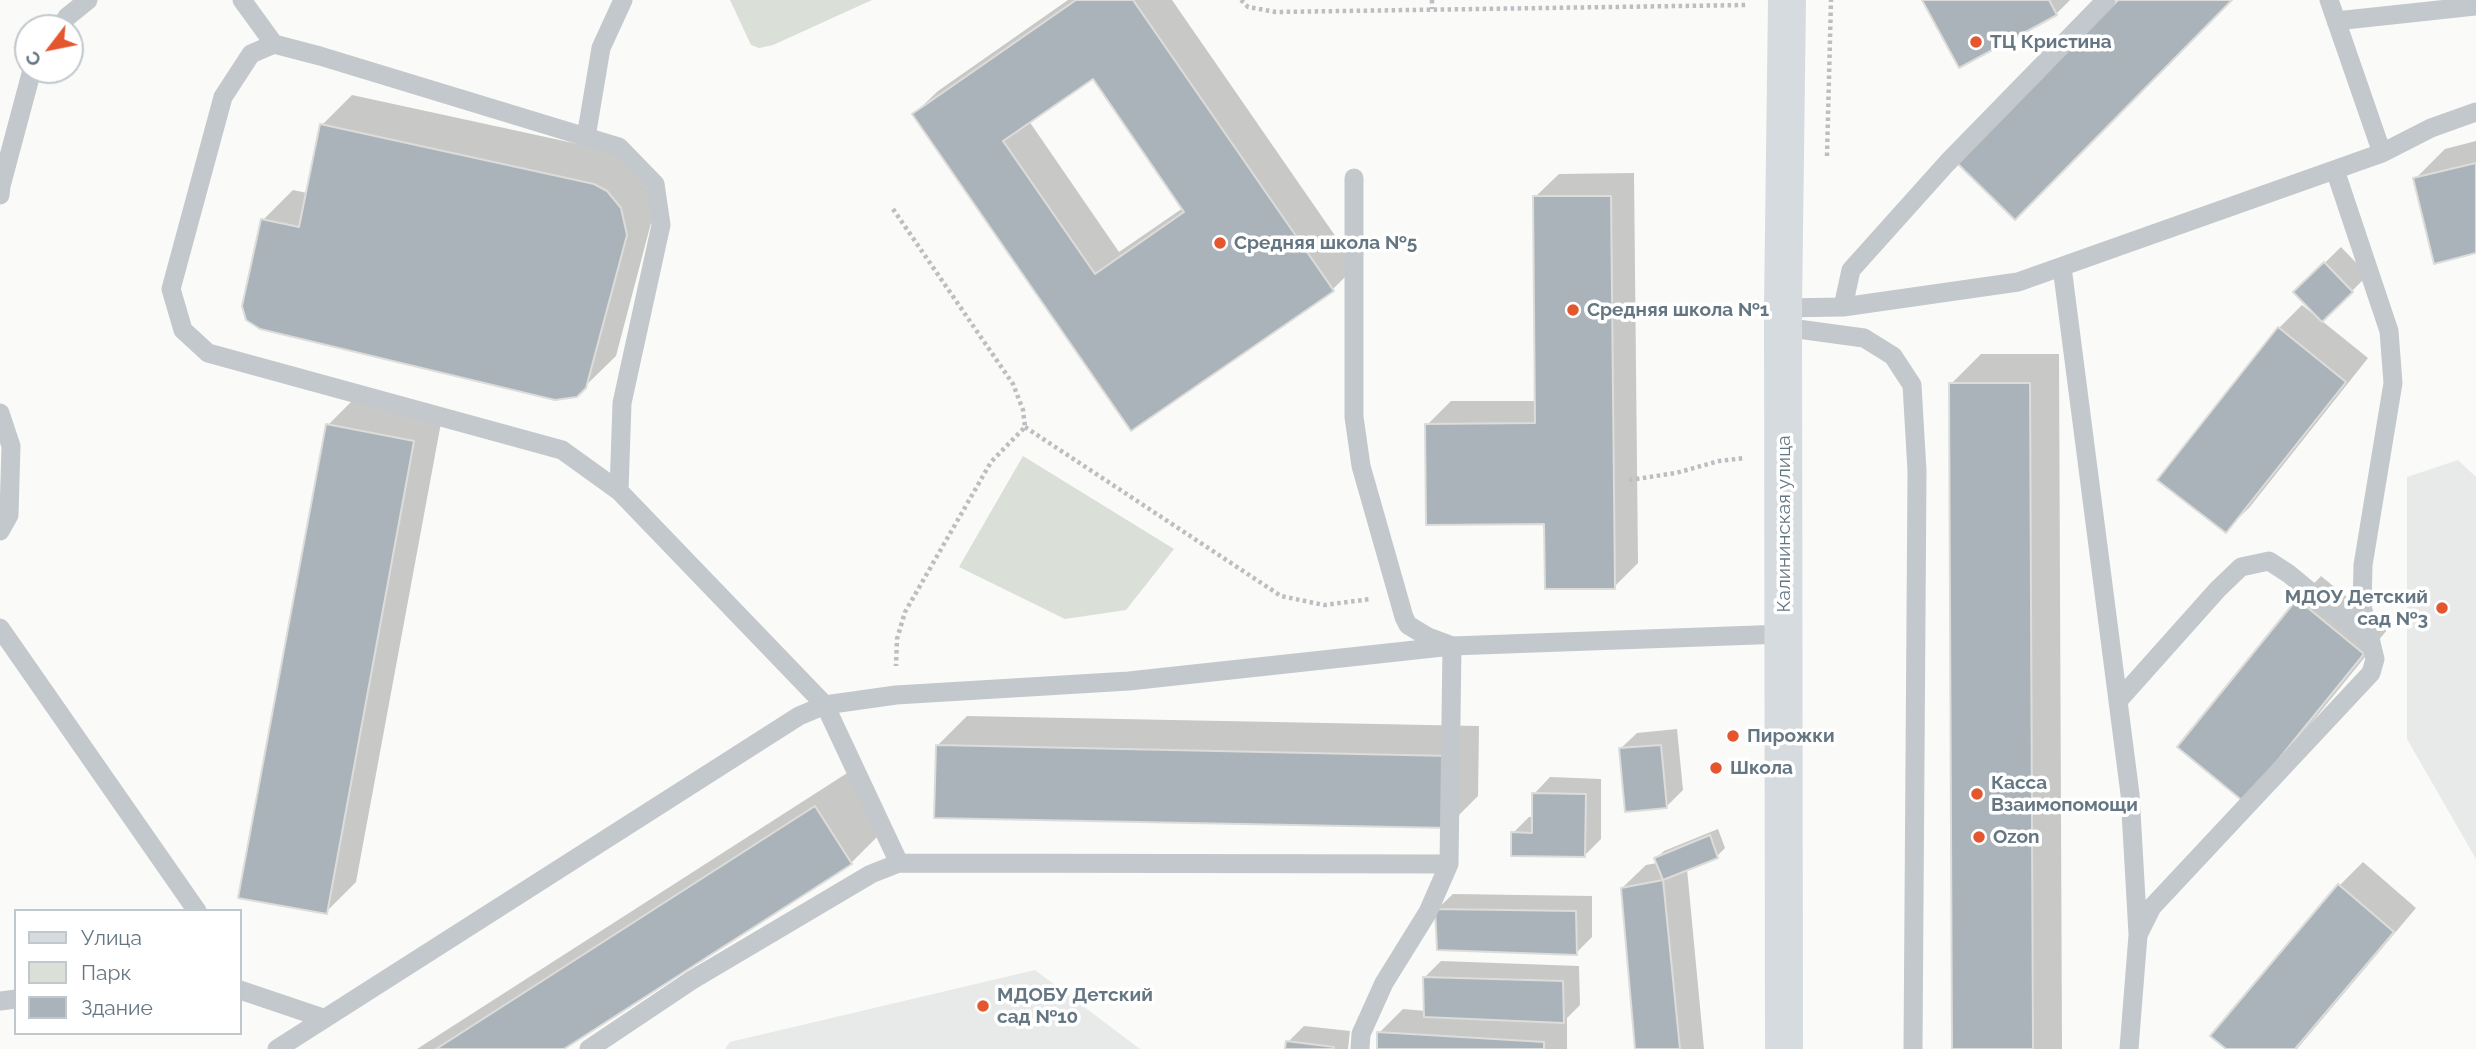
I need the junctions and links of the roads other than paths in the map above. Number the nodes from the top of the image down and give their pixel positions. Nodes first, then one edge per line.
1 (88, 0) edge
2 (242, 0) edge
3 (623, 0) edge
4 (1787, 0) edge
5 (2106, 0) edge
6 (2329, 0) edge
7 (2476, 6) edge
8 (71, 14) edge
9 (2336, 20) junction
10 (274, 44) junction
11 (28, 84) edge
12 (2476, 112) edge
13 (586, 137) junction
14 (2382, 153) junction
15 (2335, 170) junction
16 (1354, 178) dead end
17 (0, 195) edge
18 (2062, 267) junction
19 (1843, 307) junction
20 (1783, 317) junction
21 (0, 413) edge
22 (619, 491) junction
23 (0, 531) edge
24 (0, 628) edge
25 (1784, 634) junction
26 (2371, 642) junction
27 (1452, 646) junction
28 (2118, 701) junction
29 (825, 705) junction
30 (899, 863) junction
31 (1449, 864) junction
32 (196, 909) edge
33 (2138, 935) junction
34 (242, 991) edge
35 (323, 1018) junction
36 (278, 1049) edge
37 (589, 1049) edge
38 (1360, 1049) edge
39 (1784, 1049) edge
40 (1913, 1049) edge
41 (2129, 1049) edge

1 - 8 lane
2 - 10 lane
3 - 13 lane
4 - 20 main road, Калининская улица
5 - 19 lane
6 - 9 lane
7 - 9 lane
9 - 14 lane
10 - 13 lane
10 - 22 lane
11 - 17 lane
12 - 14 lane
13 - 22 lane
14 - 15 lane
15 - 18 lane
15 - 26 lane
16 - 27 lane
18 - 19 lane
18 - 28 lane
19 - 20 lane
20 - 25 main road, Калининская улица
20 - 40 lane
21 - 23 lane
22 - 29 lane
24 - 32 lane
25 - 27 lane
25 - 39 main road, Калининская улица
26 - 28 lane
26 - 33 lane
27 - 29 lane
27 - 31 lane
28 - 33 lane
29 - 30 lane
29 - 35 lane
30 - 31 lane
30 - 37 lane
31 - 38 lane
33 - 41 lane
34 - 35 lane
35 - 36 lane

